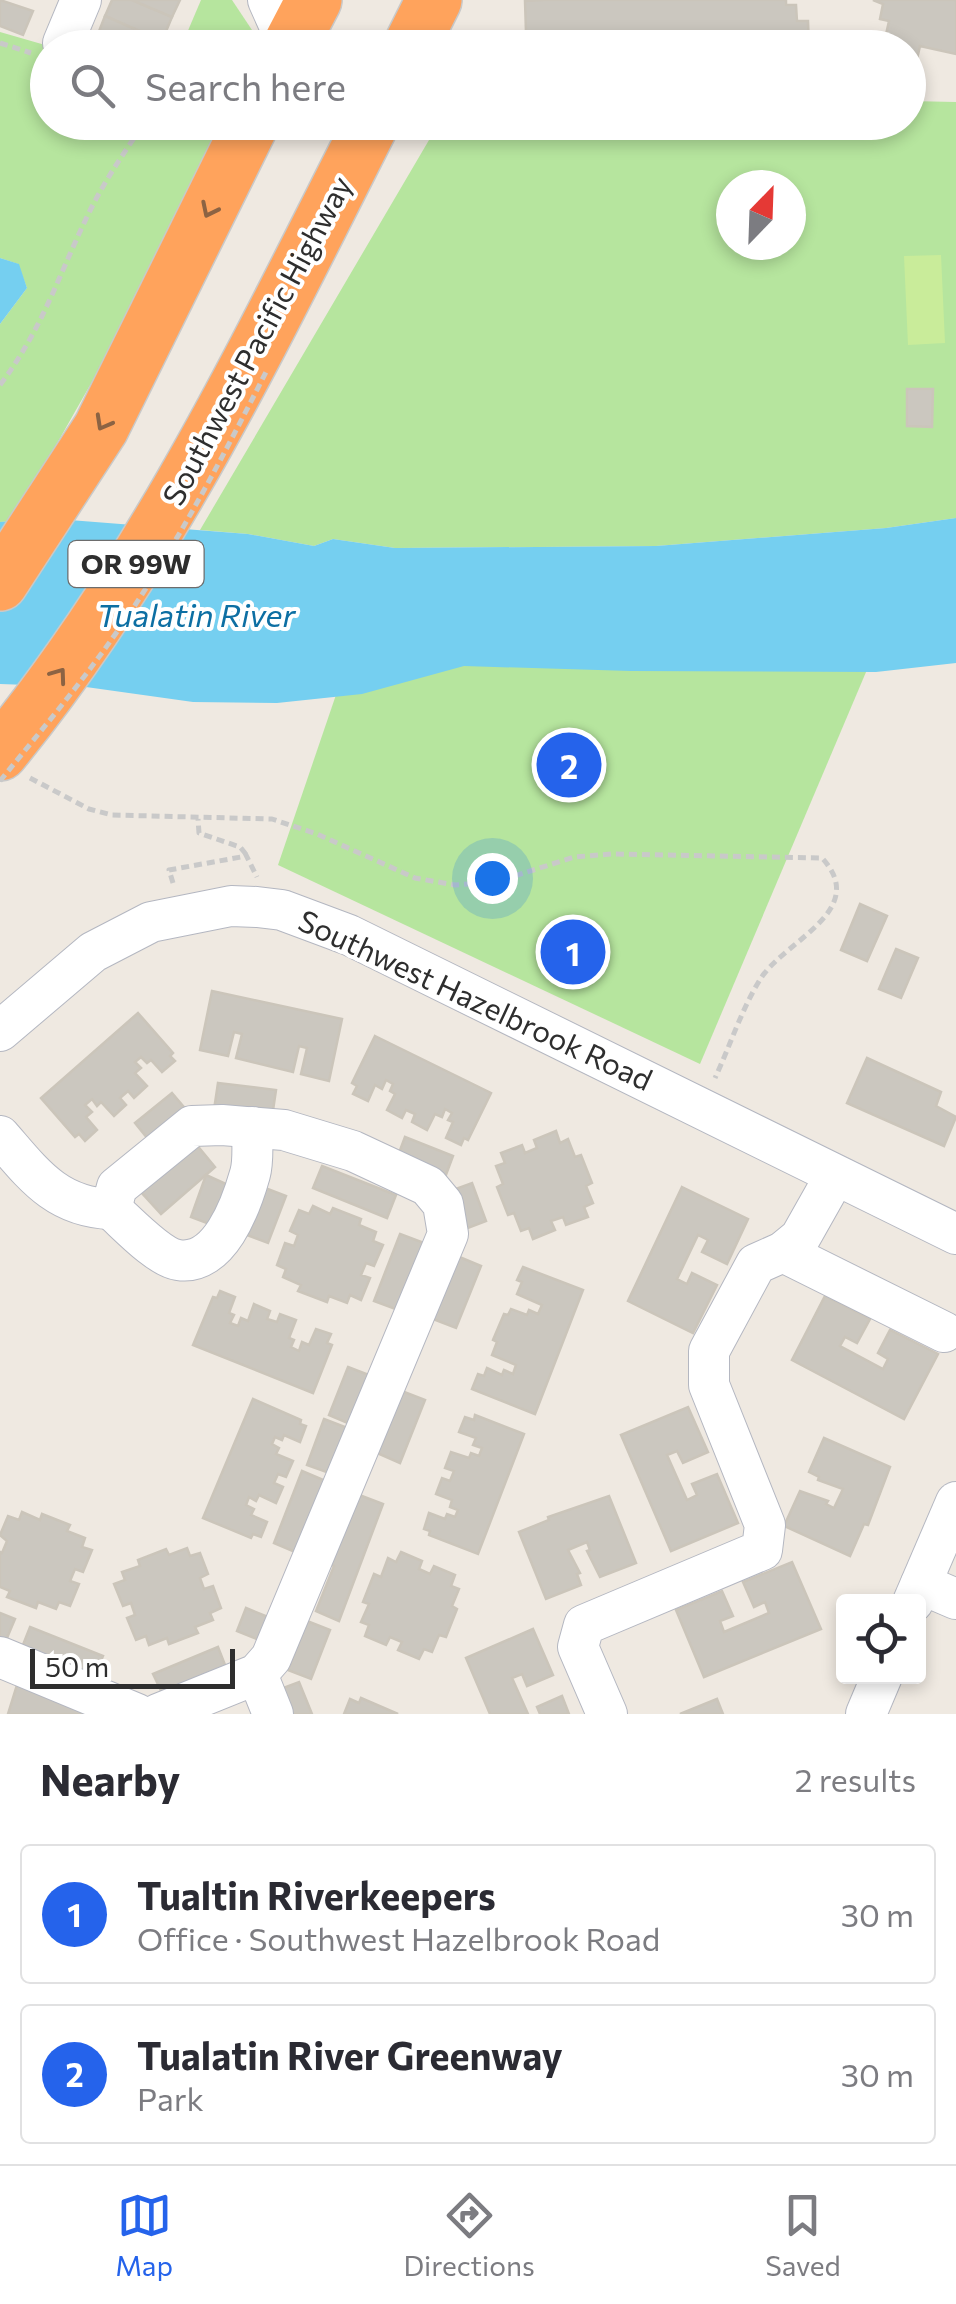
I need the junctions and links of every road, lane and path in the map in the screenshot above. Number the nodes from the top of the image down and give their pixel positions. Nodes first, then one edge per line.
1 (81, 0) edge
2 (268, 0) edge
3 (314, 0) edge
4 (434, 0) edge
5 (60, 30) edge
6 (279, 30) edge
7 (298, 30) edge
8 (419, 30) edge
9 (0, 43) edge
10 (30, 46) edge
11 (133, 140) edge
12 (243, 140) edge
13 (364, 140) edge
14 (258, 366) junction
15 (0, 385) edge
16 (0, 584) edge
17 (0, 752) edge
18 (0, 764) edge
19 (0, 781) edge
20 (198, 819) junction
21 (244, 853) junction
22 (257, 876) dead end
23 (180, 914) junction
24 (0, 1031) edge
25 (701, 1110) junction
26 (252, 1127) junction
27 (8, 1161) edge
28 (835, 1176) junction
29 (110, 1209) junction
30 (956, 1234) edge
31 (783, 1252) junction
32 (944, 1332) dead end
33 (956, 1502) edge
34 (930, 1595) edge
35 (0, 1657) edge
36 (258, 1674) junction
37 (879, 1684) edge
38 (137, 1714) edge
39 (158, 1714) edge
40 (273, 1714) edge
41 (607, 1714) edge
42 (866, 1714) edge

1 - 5 street
2 - 6 street
3 - 7 highway
4 - 8 highway
9 - 10 path
11 - 15 path
12 -> 16 highway, OR 99W
13 - 14 highway, Southwest Pacific Highway / OR 99W
17 -> 14 highway, Southwest Pacific Highway / OR 99W
14 - 19 path, Southwest Pacific Highway, bridge
18 - 20 path
20 - 21 path
20 - 25 path
21 - 22 path
21 - 23 path
23 - 24 street, Southwest Hazelbrook Road
23 - 25 street, Southwest Hazelbrook Road
25 - 28 street, Southwest Hazelbrook Road
26 - 29 street
26 - 29 street
26 - 36 street
27 - 29 street
28 - 30 street, Southwest Hazelbrook Road
28 - 31 street
31 - 32 street
31 - 41 street
33 - 34 street
35 - 38 street
36 - 39 street
36 - 40 street
37 - 42 street

